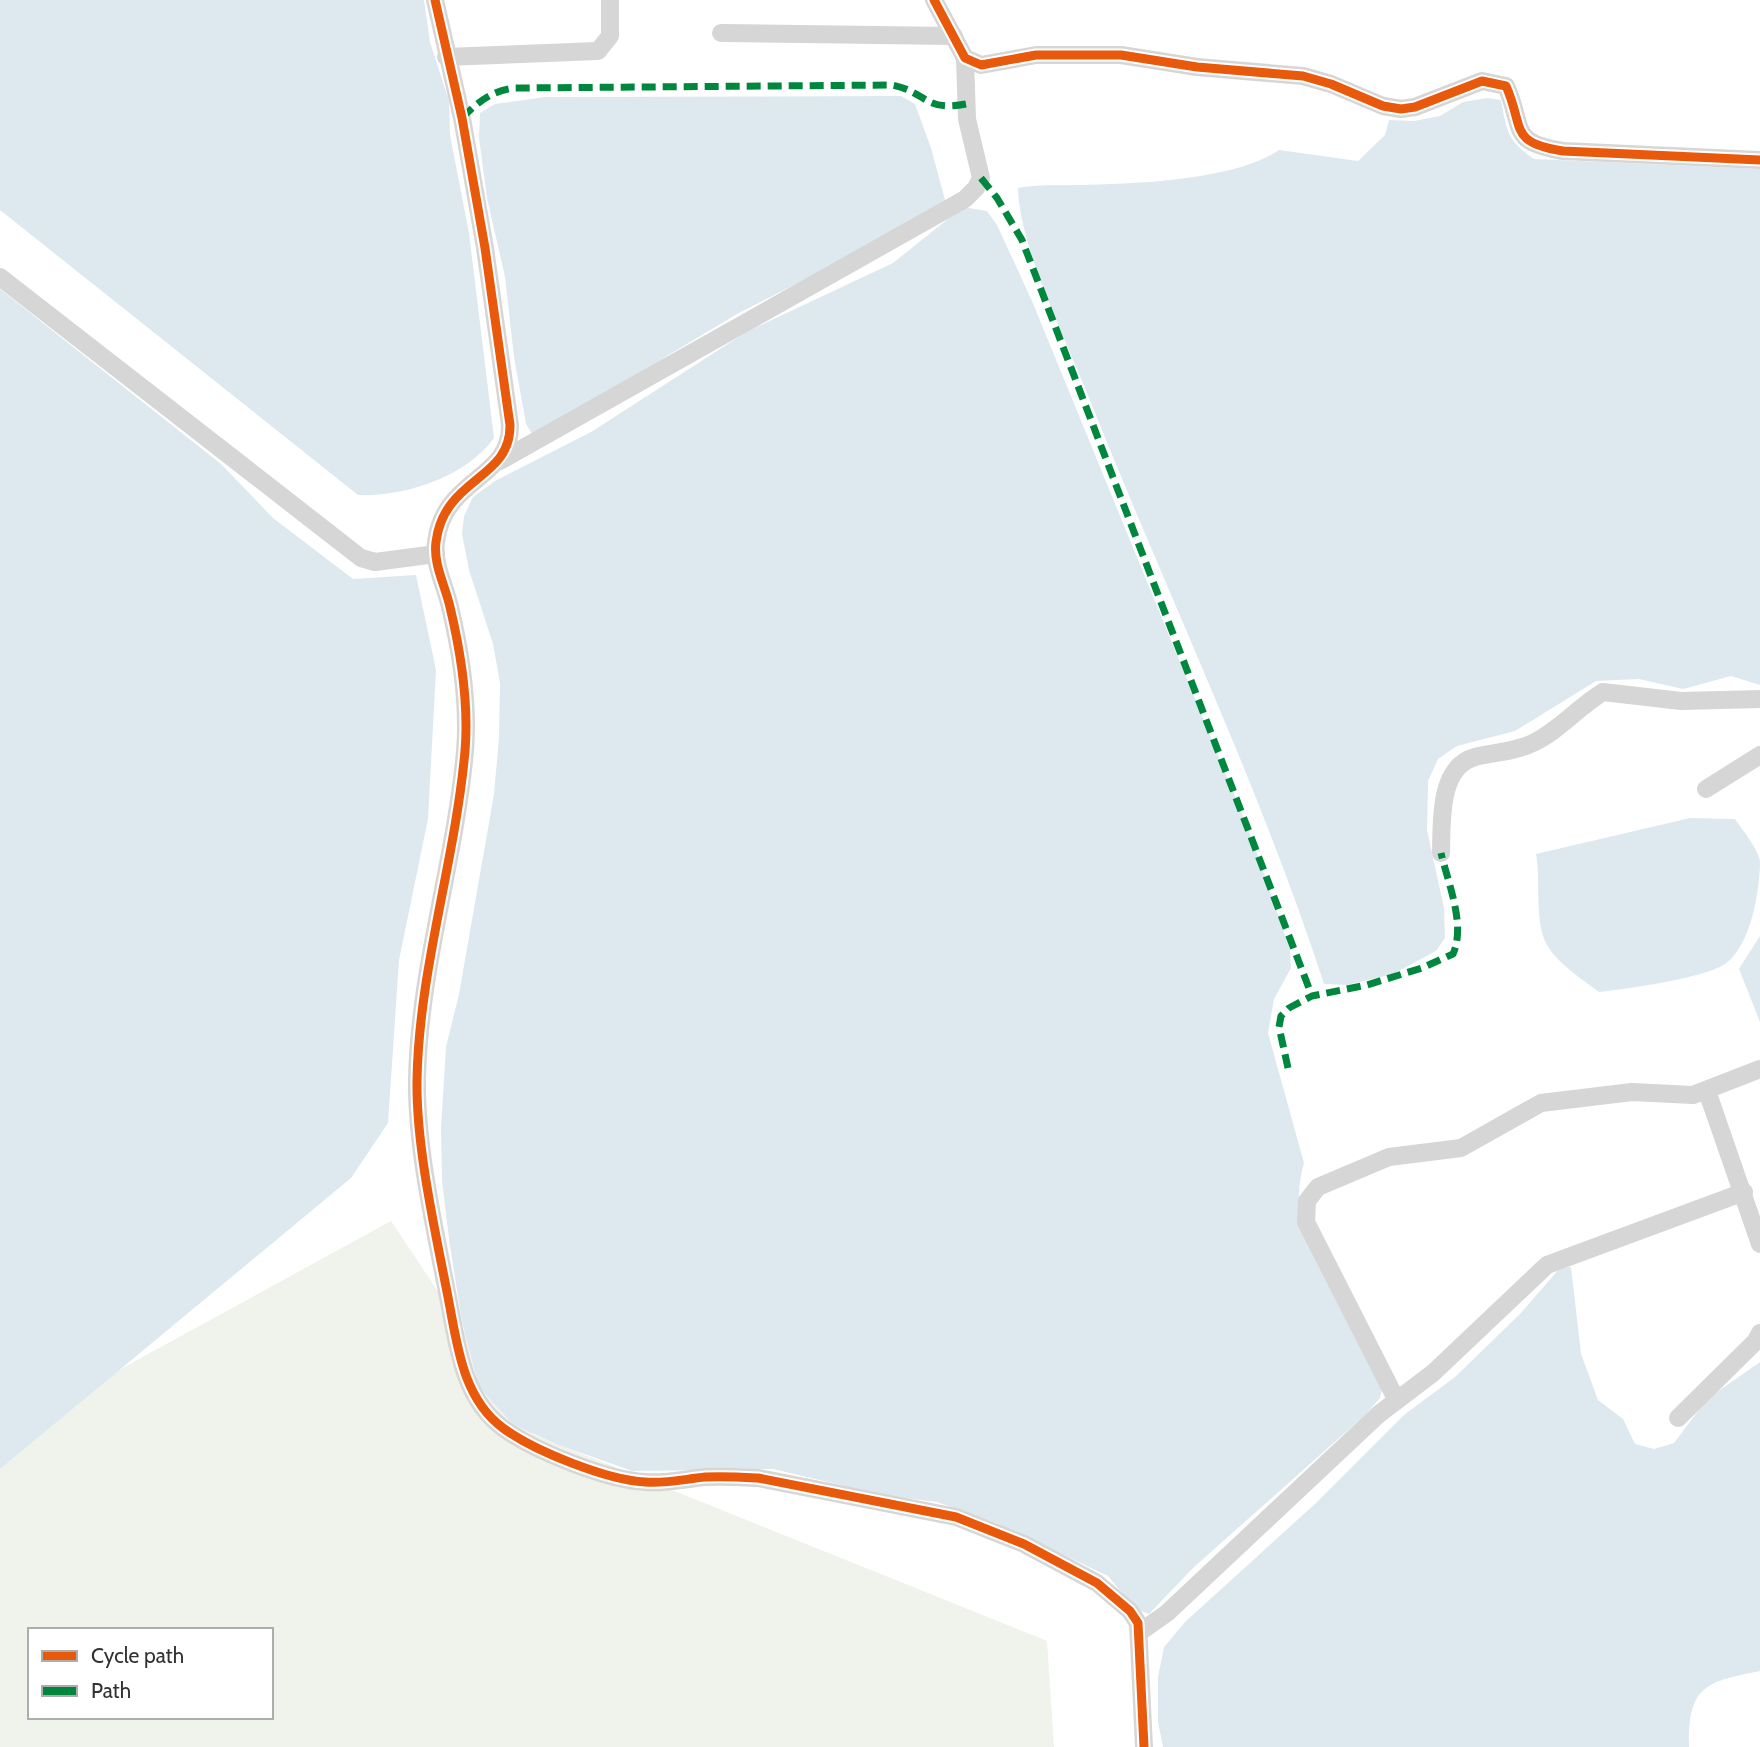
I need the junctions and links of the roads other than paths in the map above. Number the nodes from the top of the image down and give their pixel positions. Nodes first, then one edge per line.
1 (435, 0) edge
2 (610, 0) edge
3 (934, 0) edge
4 (721, 33) dead end
5 (954, 36) junction
6 (446, 57) junction
7 (965, 58) junction
8 (1760, 160) edge
9 (0, 277) edge
10 (498, 462) junction
11 (436, 554) junction
12 (1760, 699) edge
13 (1760, 755) edge
14 (1706, 789) dead end
15 (1441, 853) dead end
16 (1760, 1069) edge
17 (1707, 1091) junction
18 (1744, 1192) junction
19 (1760, 1244) edge
20 (1760, 1333) edge
21 (1396, 1399) junction
22 (1678, 1418) dead end
23 (1140, 1632) junction
24 (1144, 1747) edge

1 - 6 street
2 - 6 street
3 - 5 street
4 - 5 street
5 - 7 street
6 - 10 street
7 - 8 street
7 - 10 street
9 - 11 street
10 - 11 street
11 - 23 street
12 - 15 street
13 - 14 street
16 - 17 street
17 - 18 street
17 - 21 street
18 - 19 street
18 - 21 street
20 - 22 street
21 - 23 street
23 - 24 street

